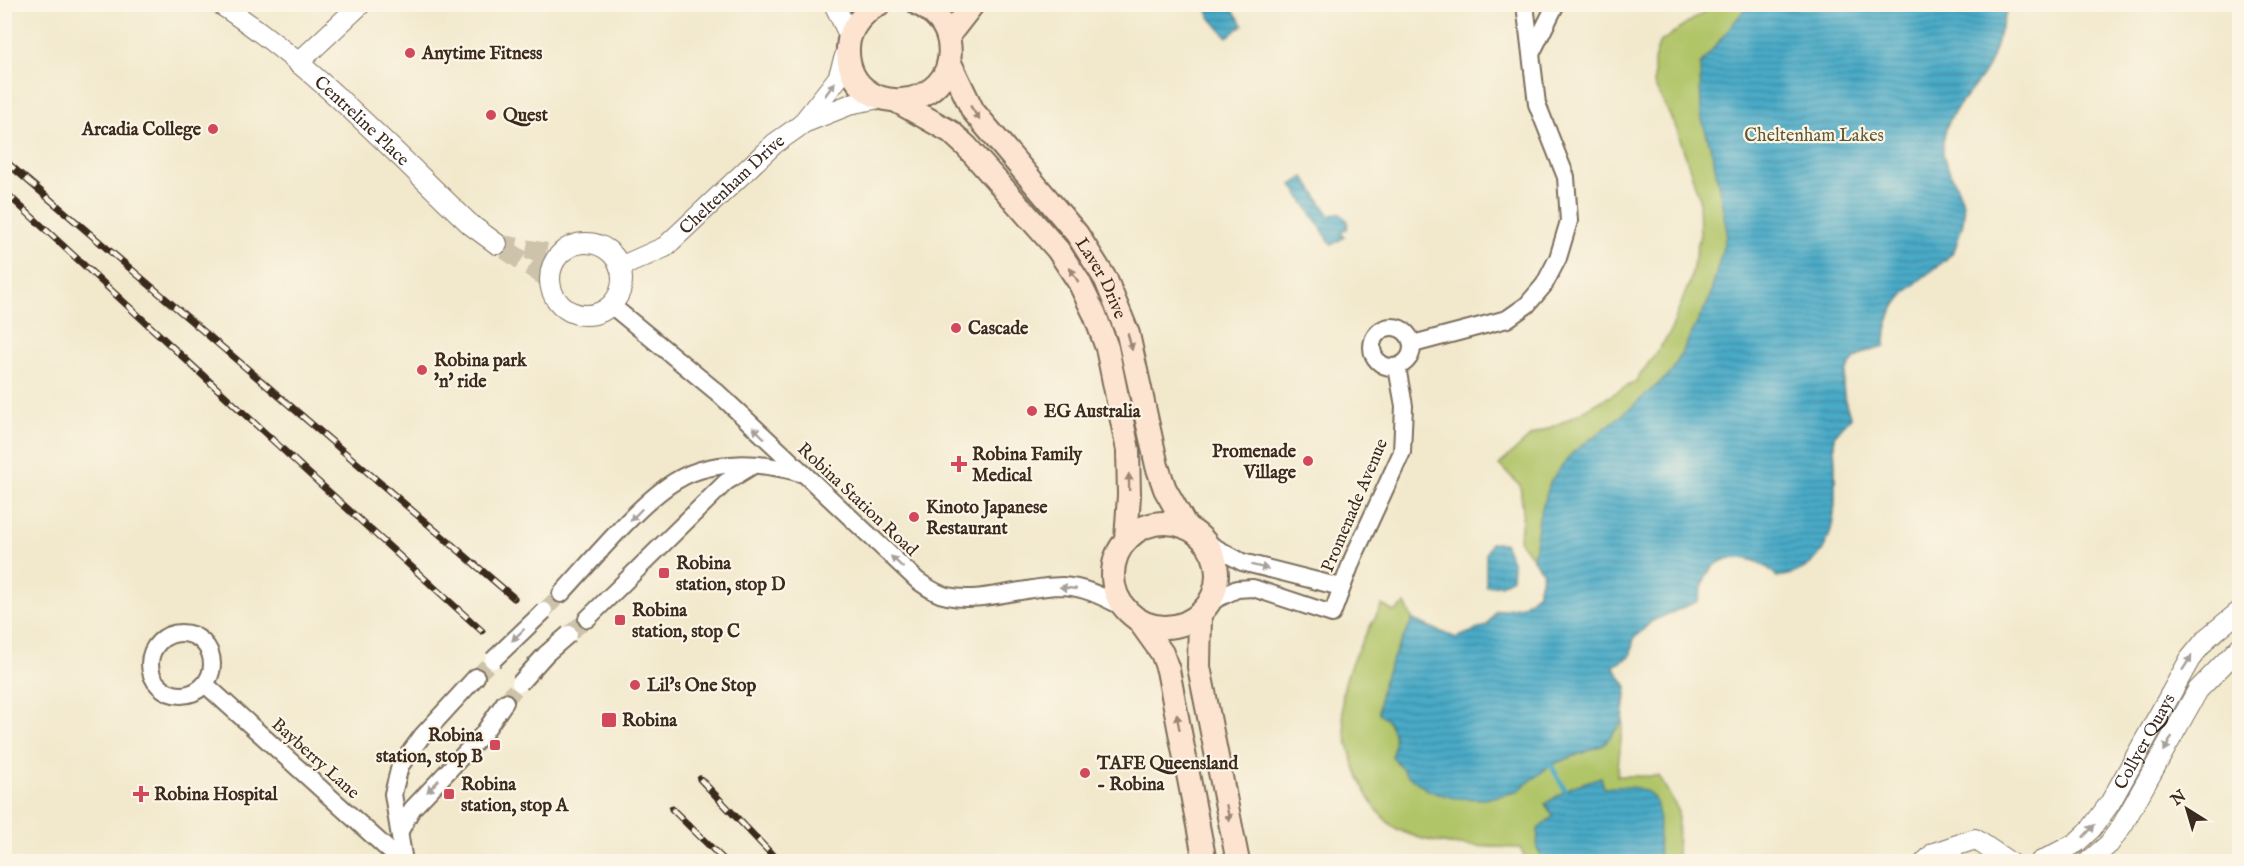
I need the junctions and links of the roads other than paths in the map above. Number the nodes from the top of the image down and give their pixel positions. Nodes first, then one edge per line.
1 (220, 4) edge
2 (361, 4) edge
3 (834, 4) edge
4 (879, 4) edge
5 (918, 4) edge
6 (974, 4) edge
7 (1525, 4) edge
8 (1556, 4) edge
9 (948, 36) junction
10 (849, 42) junction
11 (1532, 52) junction
12 (949, 61) junction
13 (298, 63) junction
14 (889, 100) junction
15 (801, 125) junction
16 (497, 244) tunnel mouth
17 (665, 247) junction
18 (606, 248) junction
19 (620, 267) junction
20 (611, 304) junction
21 (1413, 344) junction
22 (1397, 367) junction
23 (753, 466) junction
24 (801, 474) junction
25 (1187, 528) junction
26 (1126, 540) junction
27 (1207, 543) junction
28 (1341, 587) junction
29 (561, 594) tunnel mouth
30 (1205, 608) junction
31 (544, 611) tunnel mouth
32 (2240, 611) edge
33 (1131, 614) junction
34 (587, 619) tunnel mouth
35 (569, 634) tunnel mouth
36 (2240, 647) edge
37 (493, 660) tunnel mouth
38 (476, 677) tunnel mouth
39 (520, 683) tunnel mouth
40 (205, 684) dead end
41 (505, 702) tunnel mouth
42 (400, 831) junction
43 (1958, 854) edge
44 (1932, 859) edge
45 (403, 861) edge
46 (1205, 861) edge
47 (1238, 861) edge
48 (2009, 861) edge
49 (2040, 861) edge
50 (2088, 861) edge

1 - 13 street, Centreline Place
2 - 13 street
3 - 10 street
4 - 10 main road
5 - 9 main road
6 - 9 main road
7 - 11 street
8 - 11 street
9 - 12 main road
10 - 14 main road, Laver Drive
15 -> 10 street, Cheltenham Drive
11 - 21 street
12 - 14 main road
12 -> 25 main road, Laver Drive
13 - 16 street, Centreline Place
14 - 15 street, Cheltenham Drive
26 -> 14 main road, Laver Drive
15 - 17 street, Cheltenham Drive
17 - 18 street, Cheltenham Drive
17 - 19 street, Cheltenham Drive
18 - 19 street
18 - 20 street
19 - 20 street
24 -> 20 street, Robina Station Road
21 - 22 street
21 - 22 street
22 - 28 street, Promenade Avenue
23 - 24 street
23 -> 29 street
23 - 34 street
33 -> 24 street, Robina Station Road
25 - 26 main road
25 - 27 main road
26 - 33 main road
27 -> 28 street, Promenade Avenue
27 - 30 main road
28 - 30 street, Promenade Avenue
30 - 33 main road
30 -> 47 main road
31 -> 37 street, bridge
49 -> 32 street, Collyer Quays
46 -> 33 main road
35 - 39 street, bridge
36 -> 50 street, Collyer Quays
38 - 42 street
40 - 45 street, Bayberry Lane
41 -> 42 street
42 - 45 street
43 - 44 street
43 - 48 street

